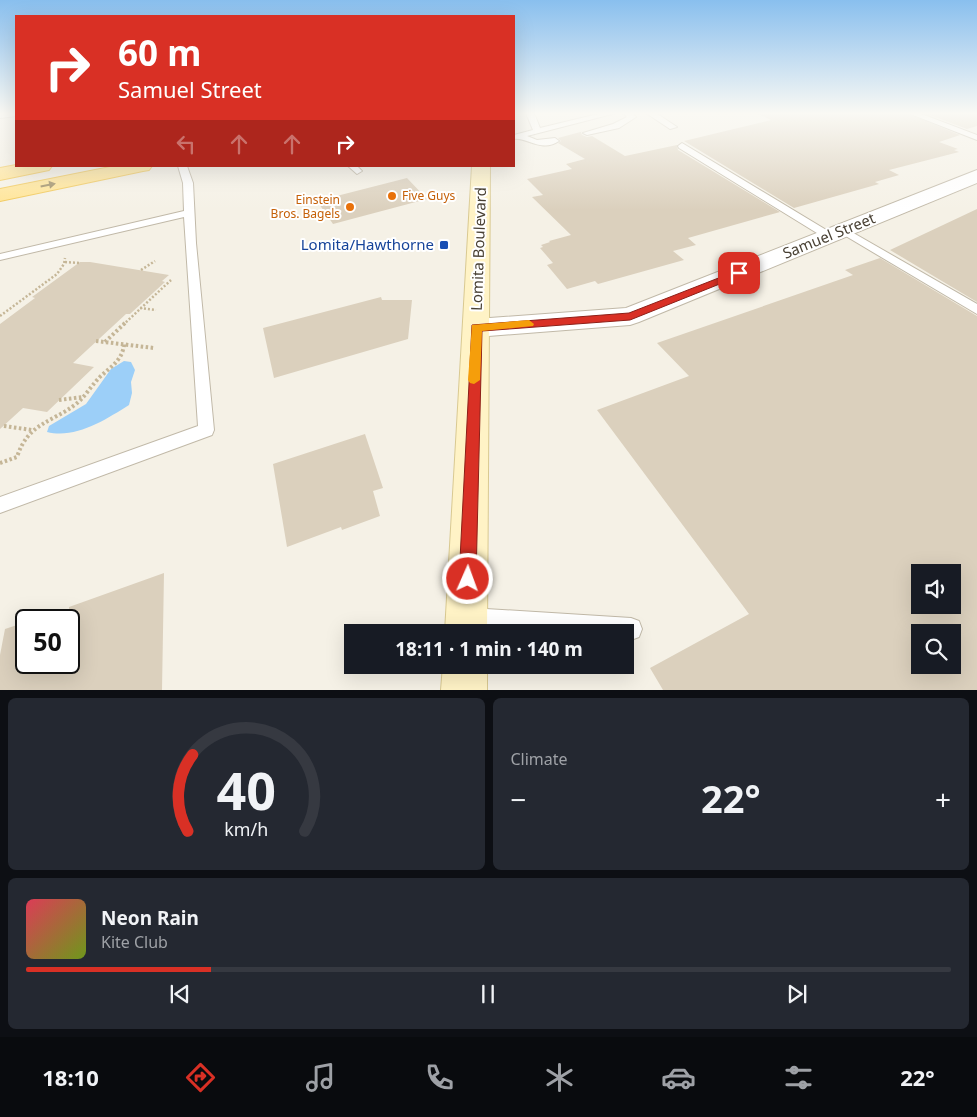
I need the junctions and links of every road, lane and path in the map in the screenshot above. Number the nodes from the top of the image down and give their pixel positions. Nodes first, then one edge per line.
1 (682, 146) dead end
2 (35, 167) edge
3 (138, 167) edge
4 (182, 167) edge
5 (481, 167) edge
6 (0, 174) edge
7 (977, 176) edge
8 (0, 195) edge
9 (188, 213) junction
10 (836, 233) junction
11 (65, 256) dead end
12 (0, 257) edge
13 (65, 262) junction
14 (155, 262) dead end
15 (79, 263) dead end
16 (141, 270) dead end
17 (171, 280) dead end
18 (140, 308) junction
19 (156, 310) dead end
20 (977, 310) edge
21 (0, 316) edge
22 (476, 328) junction
23 (96, 341) dead end
24 (104, 342) junction
25 (124, 344) junction
26 (154, 348) dead end
27 (83, 397) junction
28 (59, 400) dead end
29 (4, 426) dead end
30 (32, 430) junction
31 (0, 463) edge
32 (0, 505) edge
33 (466, 624) edge
34 (465, 674) edge
35 (464, 690) edge

1 - 10 lane
2 - 6 main road
8 -> 3 main road
4 - 9 lane
5 - 22 main road, Lomita Boulevard
7 - 10 street, Samuel Street
9 - 12 lane
9 - 32 lane
10 - 20 lane
10 - 22 street, Samuel Street
11 - 13 path
13 - 15 path
13 - 21 path
14 - 16 path
17 - 18 path
18 - 19 path
18 - 24 path
22 - 33 main road, Lomita Boulevard
23 - 24 path
24 - 25 path
25 - 26 path
25 - 27 path
27 - 28 path
27 - 30 path
29 - 30 path
30 - 31 path
34 - 35 main road

